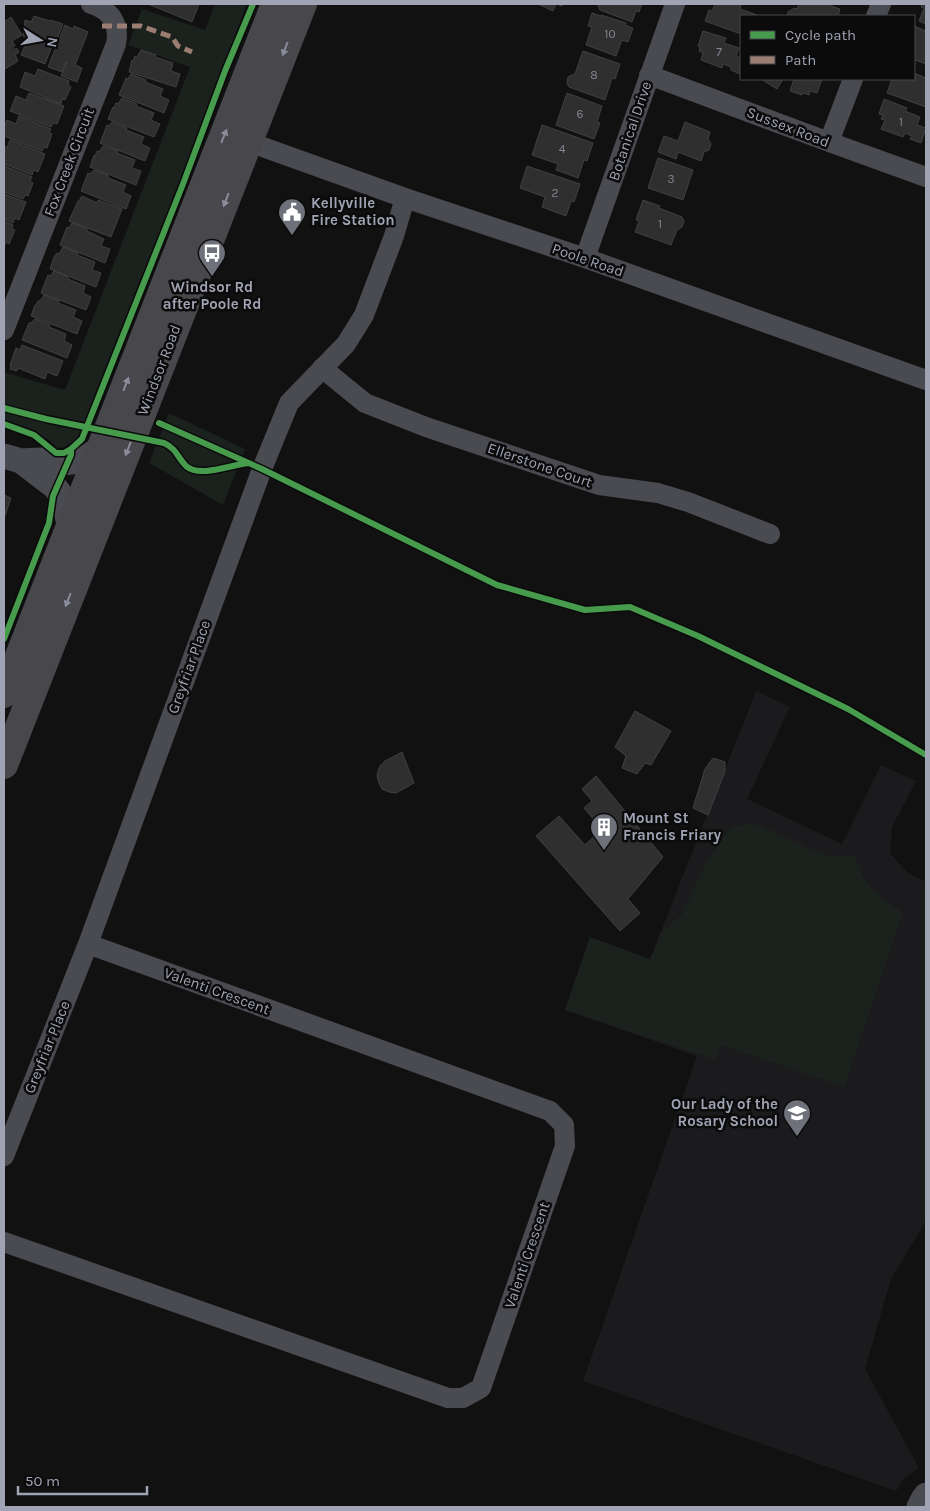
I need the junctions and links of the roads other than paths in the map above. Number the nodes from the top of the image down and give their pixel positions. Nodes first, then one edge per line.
1 (91, 4) edge
2 (276, 4) edge
3 (303, 4) edge
4 (674, 4) edge
5 (649, 75) junction
6 (853, 80) edge
7 (249, 142) junction
8 (829, 142) junction
9 (926, 177) edge
10 (405, 198) junction
11 (585, 258) junction
12 (4, 330) edge
13 (322, 368) junction
14 (926, 380) edge
15 (102, 445) junction
16 (12, 458) edge
17 (70, 528) junction
18 (770, 534) dead end
19 (4, 694) edge
20 (4, 765) edge
21 (88, 944) junction
22 (4, 1156) edge
23 (4, 1242) edge
24 (926, 1495) edge
25 (919, 1507) edge

1 - 12 street, Fox Creek Circuit
15 -> 2 main road, Windsor Road
3 -> 7 main road, Windsor Road
4 - 5 street, Botanical Drive
5 - 8 street, Sussex Road
5 - 11 street, Botanical Drive
6 - 8 street
7 - 10 street, Poole Road
7 -> 20 main road, Windsor Road
8 - 9 street, Sussex Road
10 - 11 street, Poole Road
10 - 13 street, Greyfriar Place
11 - 14 street, Poole Road
13 - 18 street, Ellerstone Court
13 - 21 street, Greyfriar Place
15 - 16 street
15 - 17 main road, Windsor Road
16 - 17 street
17 - 19 main road, Windsor Road
21 - 22 street, Greyfriar Place
21 - 23 street, Valenti Crescent
24 - 25 street

